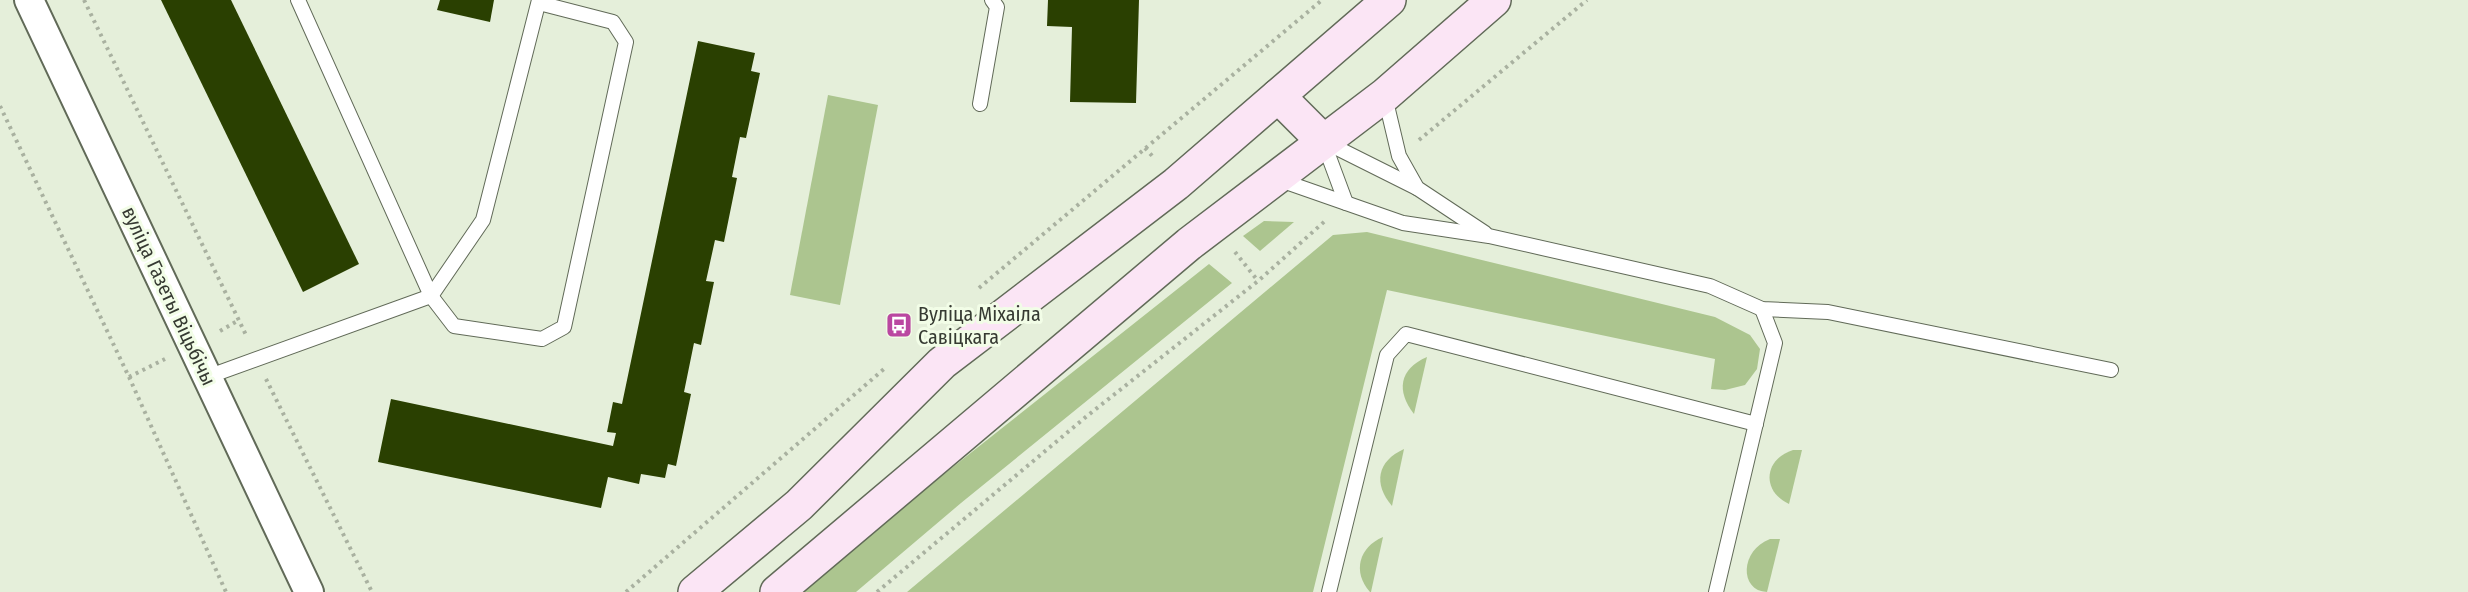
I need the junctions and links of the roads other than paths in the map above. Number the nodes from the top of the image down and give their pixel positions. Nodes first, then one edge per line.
1 (29, 0) edge
2 (298, 0) edge
3 (992, 0) edge
4 (1389, 0) edge
5 (1494, 0) edge
6 (539, 2) edge
7 (1384, 95) junction
8 (1278, 96) junction
9 (980, 104) dead end
10 (1323, 141) junction
11 (1275, 178) junction
12 (1417, 188) junction
13 (1346, 203) junction
14 (1489, 236) junction
15 (431, 296) junction
16 (1762, 309) junction
17 (2111, 370) dead end
18 (207, 377) junction
19 (1756, 424) junction
20 (309, 592) edge
21 (695, 592) edge
22 (777, 592) edge
23 (1329, 592) edge
24 (1716, 592) edge

1 - 18 street, вуліца Газеты Віцьбічы
2 - 15 lane
3 - 9 lane
4 - 8 main road
5 - 7 main road
6 - 15 lane
6 - 15 lane
7 - 10 main road
7 - 12 lane
8 - 10 main road
8 - 21 main road
10 - 11 main road
10 - 12 lane
10 - 13 lane
11 - 13 lane
11 - 22 main road
12 - 14 lane
13 - 14 lane
14 - 16 lane
15 - 18 lane
16 - 17 lane
16 - 19 lane
18 - 20 street, вуліца Газеты Віцьбічы
19 - 23 lane
19 - 24 lane

